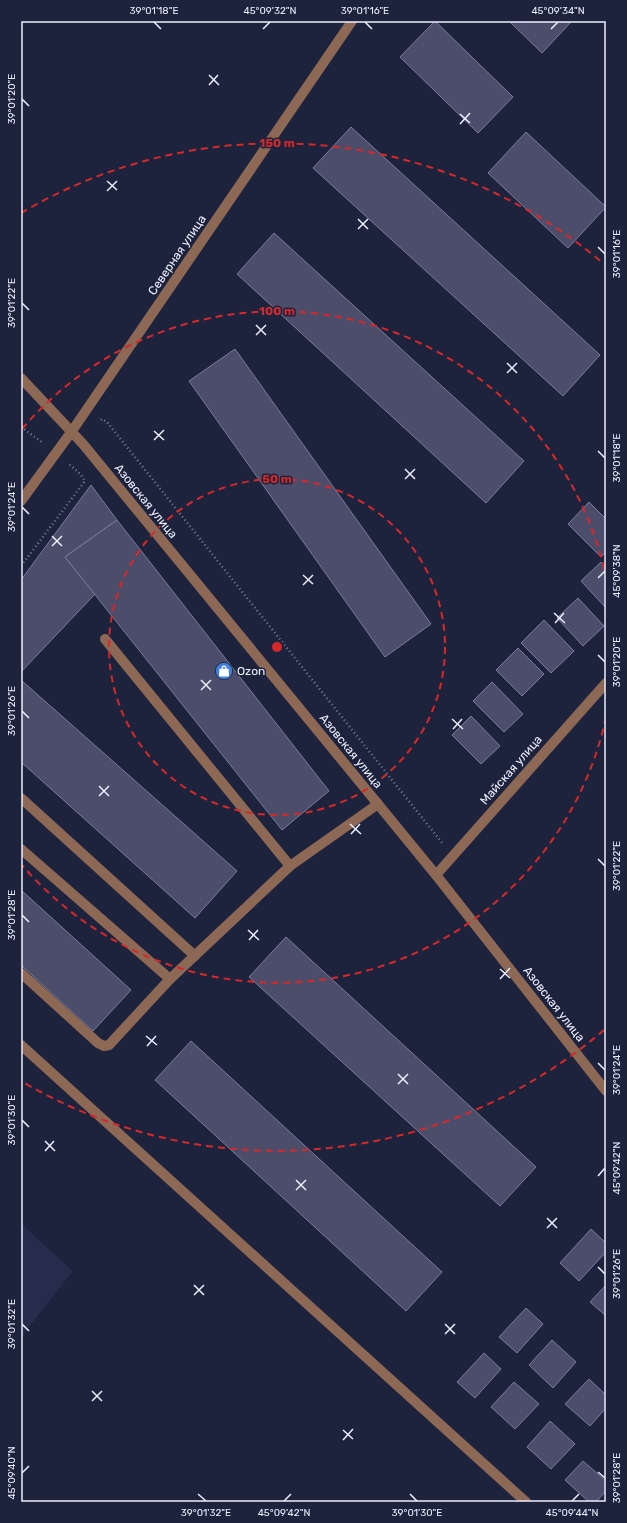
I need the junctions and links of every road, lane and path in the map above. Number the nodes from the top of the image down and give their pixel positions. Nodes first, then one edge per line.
1 (352, 21) edge
2 (21, 378) edge
3 (99, 421) dead end
4 (21, 427) edge
5 (72, 431) junction
6 (83, 444) junction
7 (56, 453) junction
8 (69, 464) junction
9 (21, 501) edge
10 (21, 566) edge
11 (105, 639) dead end
12 (606, 683) edge
13 (21, 798) edge
14 (378, 804) junction
15 (21, 849) edge
16 (453, 856) junction
17 (290, 866) junction
18 (436, 875) junction
19 (195, 956) junction
20 (21, 973) edge
21 (170, 980) junction
22 (21, 1045) edge
23 (606, 1091) edge
24 (526, 1502) edge

1 - 5 street, Северная улица
2 - 5 street, Азовская улица
3 - 16 path
4 - 7 path
5 - 6 street, Азовская улица
5 - 7 street, Северная улица
6 - 8 path
6 - 14 street, Азовская улица
7 - 8 path
7 - 9 street, Северная улица
8 - 10 path
11 - 17 street
12 - 16 street, Майская улица
13 - 19 street
14 - 17 street
14 - 18 street, Азовская улица
15 - 21 street
16 - 18 street, Майская улица
17 - 19 street
18 - 23 street, Азовская улица
19 - 21 street
20 - 21 street
22 - 24 street

